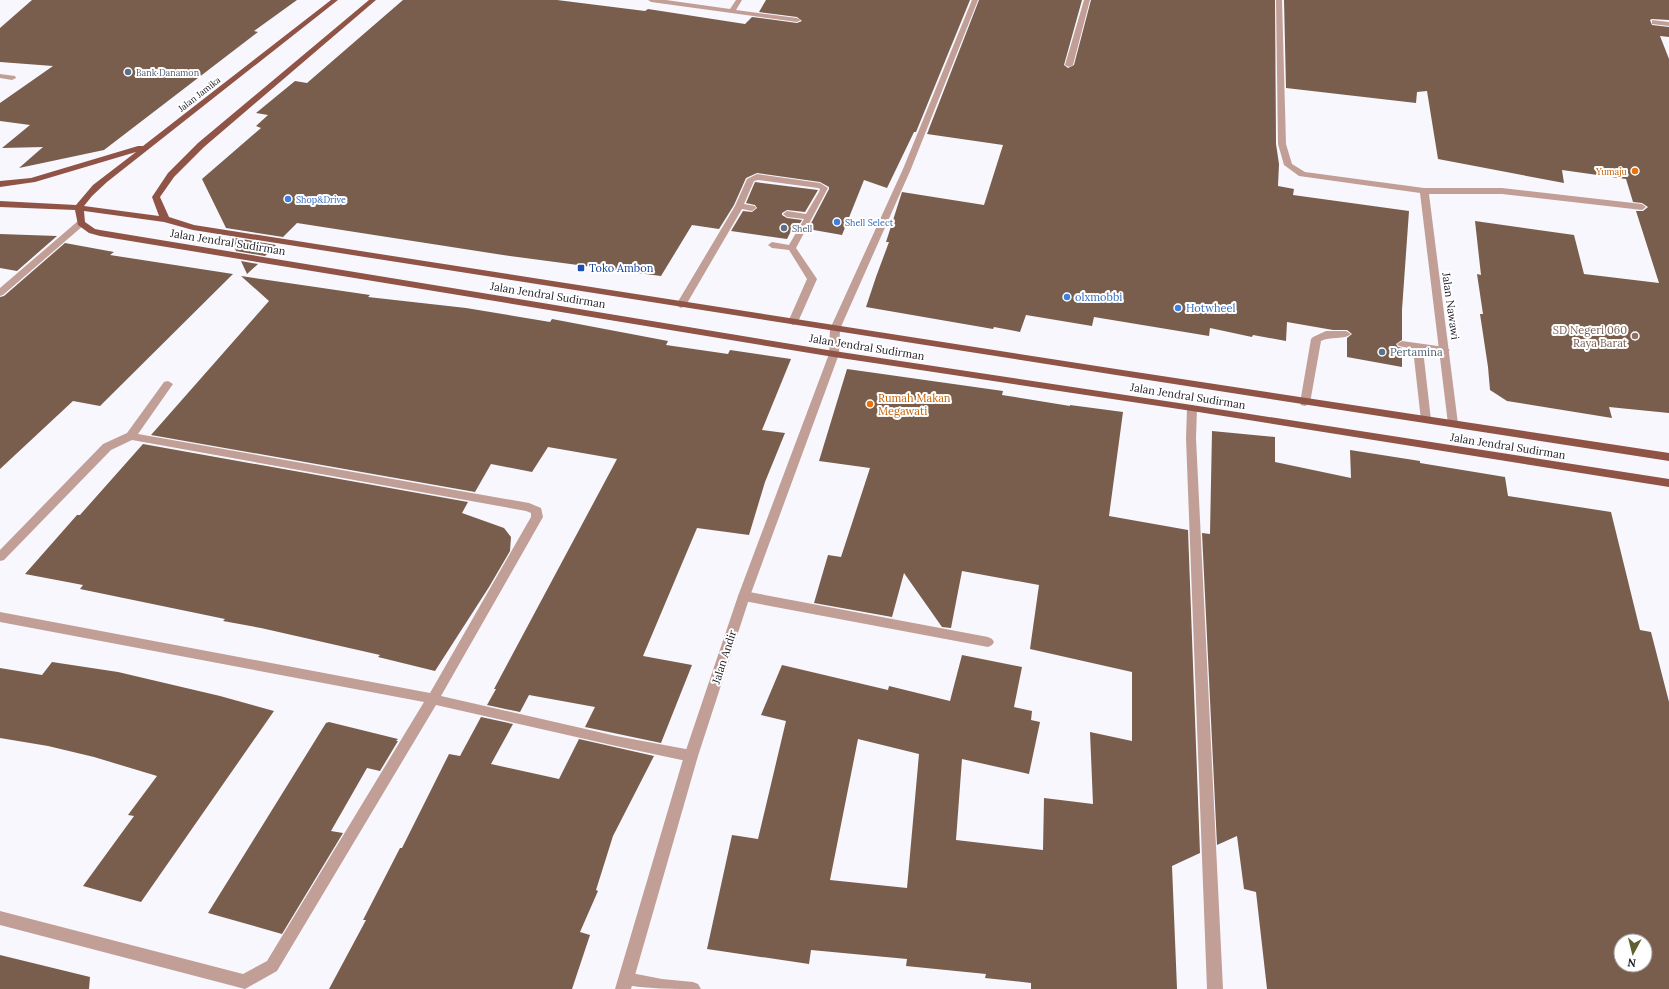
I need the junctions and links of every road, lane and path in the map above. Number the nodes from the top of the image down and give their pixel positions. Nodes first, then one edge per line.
1 (335, 0) edge
2 (372, 0) edge
3 (651, 0) edge
4 (739, 0) edge
5 (975, 0) edge
6 (1087, 0) edge
7 (1280, 0) edge
8 (732, 11) junction
9 (797, 20) dead end
10 (1655, 22) dead end
11 (1669, 24) edge
12 (1069, 65) dead end
13 (0, 76) edge
14 (12, 78) dead end
15 (147, 146) junction
16 (0, 184) edge
17 (1424, 191) junction
18 (0, 204) edge
19 (738, 206) junction
20 (1642, 207) dead end
21 (79, 208) junction
22 (752, 208) dead end
23 (787, 214) dead end
24 (808, 217) junction
25 (165, 219) junction
26 (81, 223) junction
27 (720, 237) junction
28 (731, 239) dead end
29 (772, 245) dead end
30 (792, 248) junction
31 (0, 293) edge
32 (681, 304) junction
33 (793, 322) junction
34 (835, 328) junction
35 (1346, 334) dead end
36 (1402, 344) dead end
37 (1418, 346) junction
38 (1445, 350) junction
39 (834, 354) junction
40 (168, 384) dead end
41 (1305, 403) junction
42 (1192, 408) junction
43 (1426, 420) junction
44 (1453, 424) junction
45 (131, 436) junction
46 (1669, 457) edge
47 (1669, 483) edge
48 (0, 558) edge
49 (744, 596) junction
50 (0, 617) edge
51 (988, 642) dead end
52 (433, 699) junction
53 (692, 756) junction
54 (0, 918) edge
55 (625, 984) edge
56 (693, 989) edge
57 (1215, 989) edge

1 - 15 main road, Jalan Jamika
2 - 25 main road
3 - 8 street
4 - 8 street
5 - 34 street
6 - 12 street
7 - 17 street
8 - 9 street
10 - 11 street
13 - 14 street
15 - 16 main road
15 - 21 main road, Jalan Jamika
17 - 20 street
17 - 38 street, Jalan Nawawi
18 - 21 main road, Jalan Jendral Sudirman
19 - 22 street
19 - 24 street
19 - 27 street
21 - 25 main road, Jalan Jendral Sudirman
21 - 26 main road
23 - 24 street
24 - 30 street
25 - 32 main road, Jalan Jendral Sudirman
26 - 31 street
26 - 39 main road, Jalan Jendral Sudirman
27 - 28 street
27 - 32 street
29 - 30 street
30 - 33 street
32 - 33 main road, Jalan Jendral Sudirman
33 - 34 main road, Jalan Jendral Sudirman
34 - 39 street, Jalan Andir
34 - 41 main road, Jalan Jendral Sudirman
35 - 41 street
36 - 37 street
37 - 38 street
37 - 43 street
38 - 44 street, Jalan Nawawi
39 - 42 main road, Jalan Jendral Sudirman
39 - 49 street, Jalan Andir
40 - 45 street
41 - 43 main road, Jalan Jendral Sudirman
42 - 47 main road, Jalan Jendral Sudirman
42 - 57 street
43 - 44 main road, Jalan Jendral Sudirman
44 - 46 main road, Jalan Jendral Sudirman
45 - 48 street
45 - 52 street
49 - 51 street
49 - 53 street, Jalan Andir
50 - 52 street
52 - 53 street
52 - 54 street
53 - 55 street, Jalan Andir
55 - 56 street

